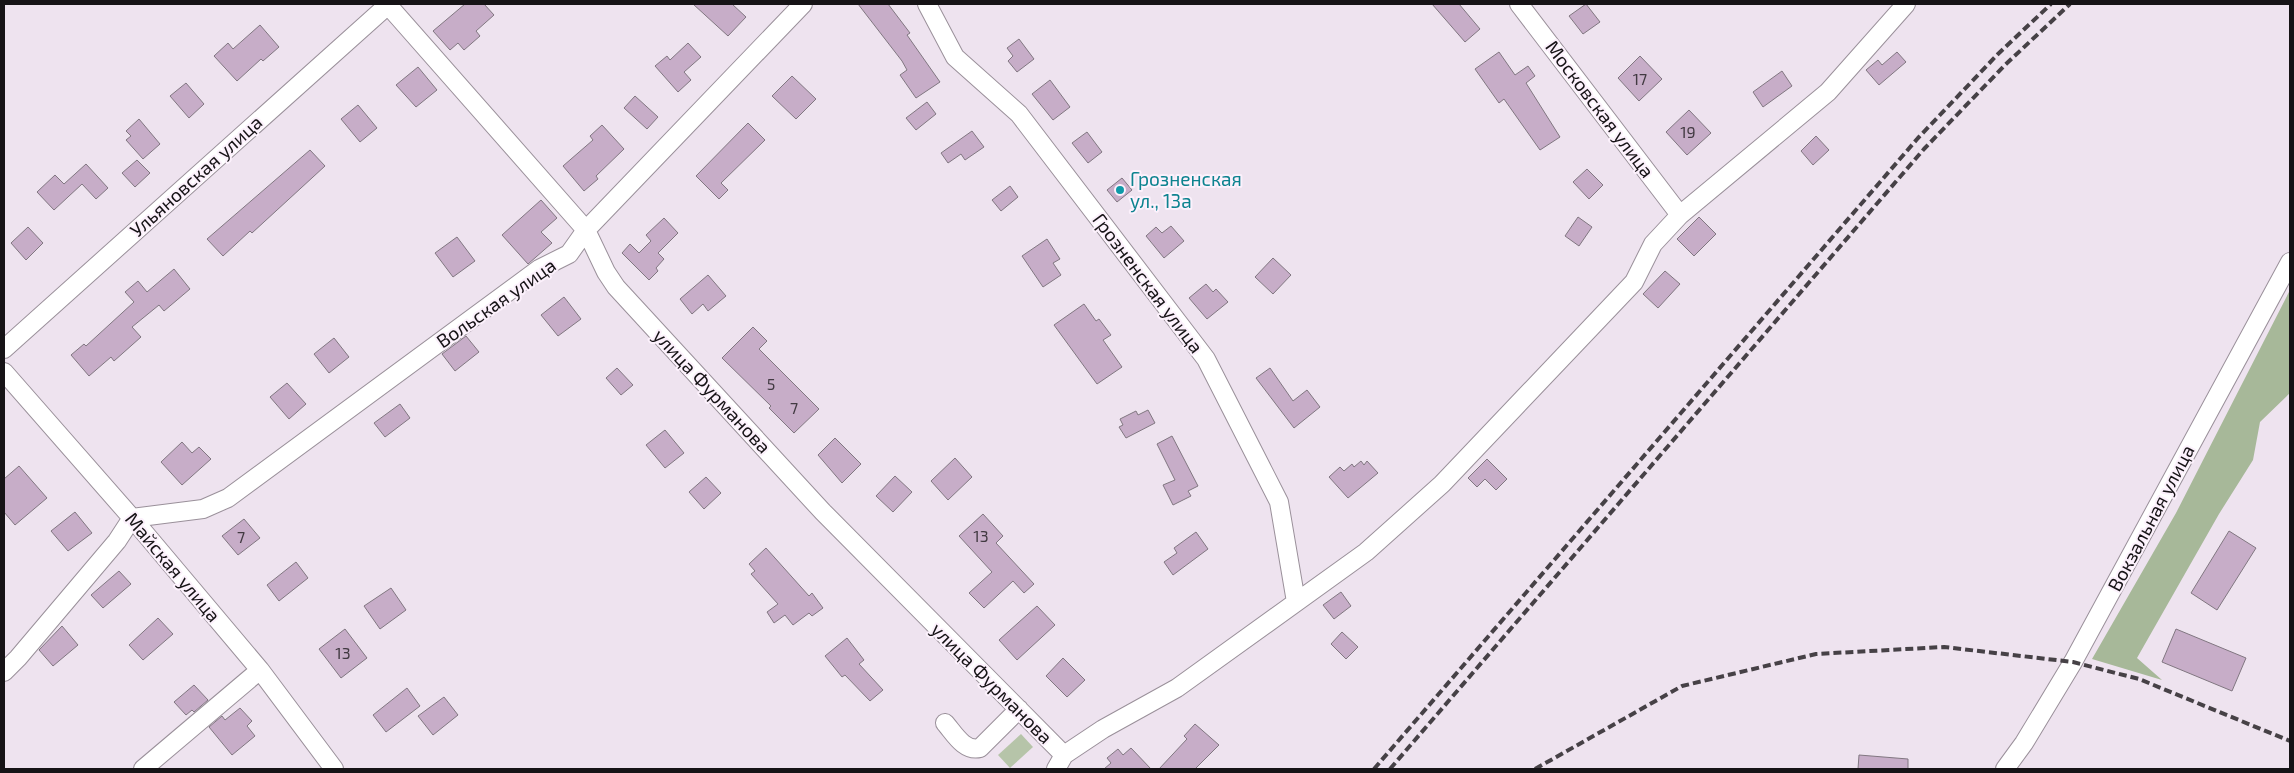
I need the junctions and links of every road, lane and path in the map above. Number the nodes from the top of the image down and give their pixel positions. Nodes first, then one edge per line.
1 (388, 4) edge
2 (803, 4) edge
3 (928, 4) edge
4 (1519, 4) edge
5 (1906, 4) edge
6 (1680, 215) junction
7 (586, 230) junction
8 (2290, 262) edge
9 (4, 349) edge
10 (4, 372) edge
11 (132, 518) junction
12 (1296, 602) junction
13 (260, 670) junction
14 (4, 672) edge
15 (1018, 709) junction
16 (945, 723) dead end
17 (1060, 762) edge
18 (142, 769) edge
19 (334, 769) edge
20 (2004, 769) edge

1 - 7 street, улица Фурманова
1 - 9 street, Ульяновская улица
2 - 7 street, Вольская улица
3 - 12 street, Грозненская улица
4 - 6 street, Московская улица
5 - 6 street, улица Фурманова
6 - 12 street, улица Фурманова
7 - 11 street, Вольская улица
7 - 15 street, улица Фурманова
8 - 20 street, Вокзальная улица
10 - 11 street, Майская улица
11 - 13 street, Майская улица
11 - 14 street
12 - 17 street, улица Фурманова
13 - 18 street
13 - 19 street, Майская улица
15 - 16 street
15 - 17 street, улица Фурманова

